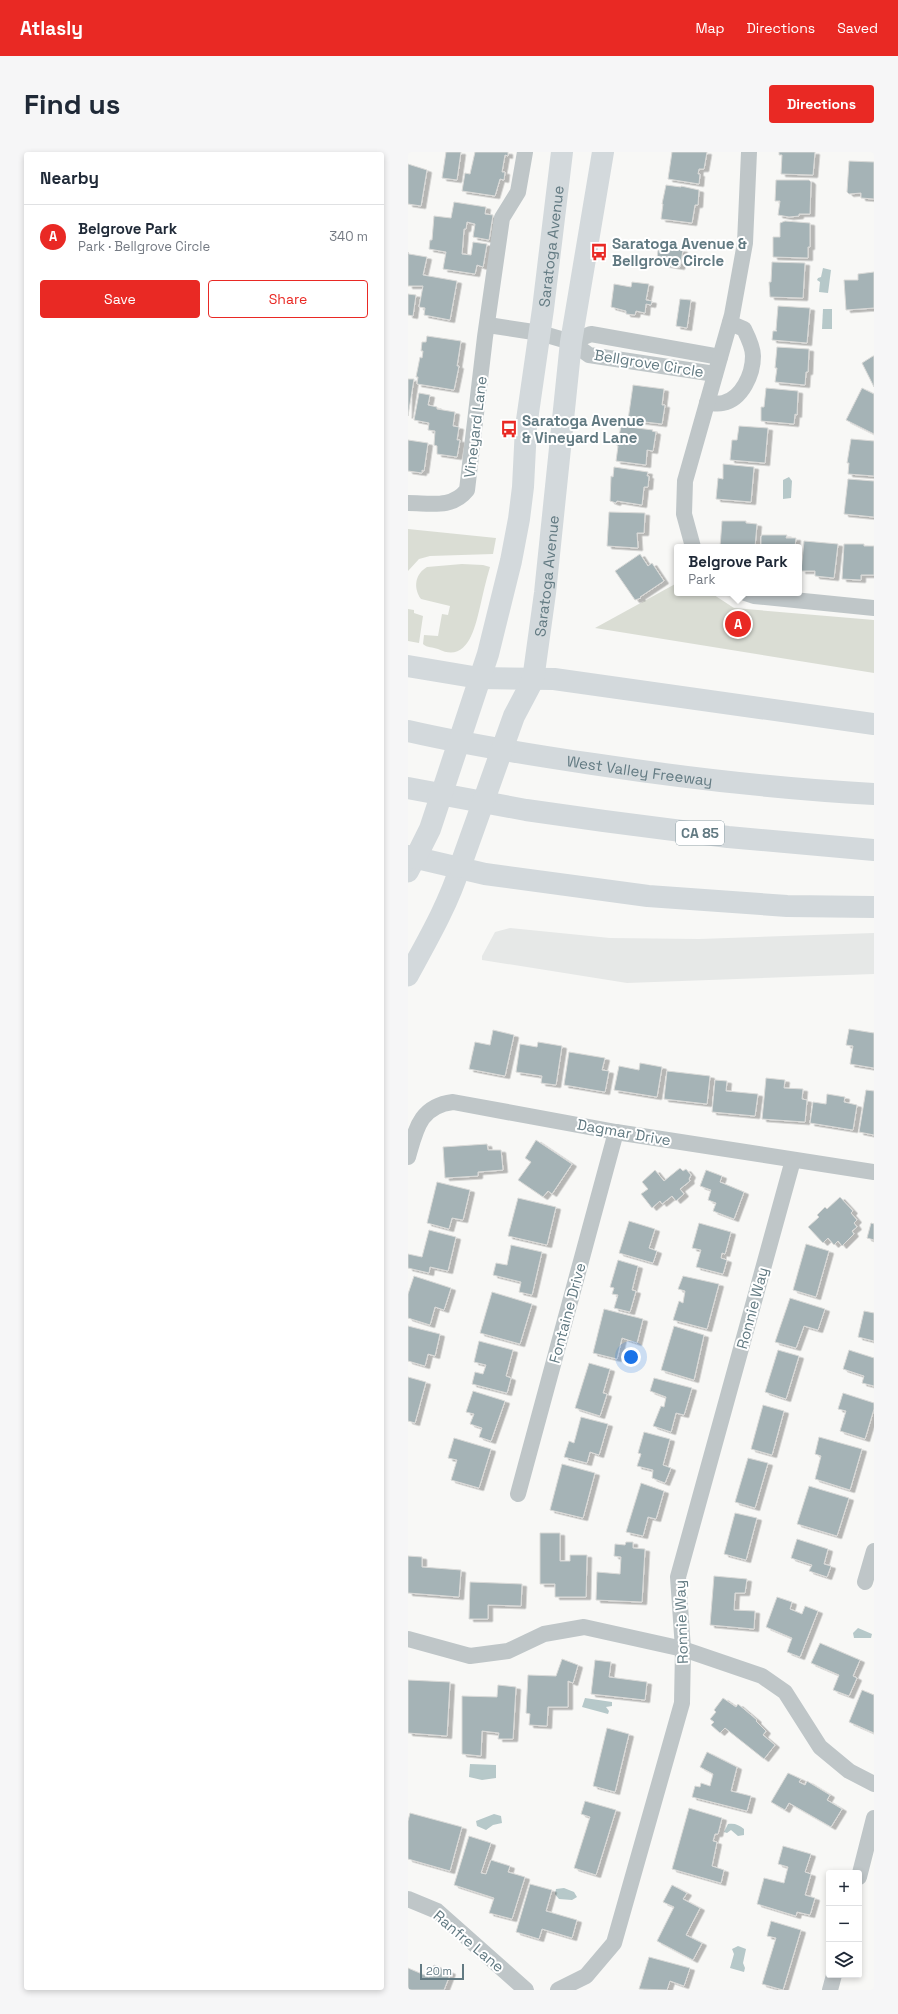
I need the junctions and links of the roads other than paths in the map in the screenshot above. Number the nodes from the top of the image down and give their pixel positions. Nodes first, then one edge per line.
1 (525, 152) edge
2 (562, 152) edge
3 (602, 152) edge
4 (749, 152) edge
5 (730, 323) junction
6 (488, 325) junction
7 (540, 333) junction
8 (571, 342) junction
9 (720, 356) junction
10 (715, 374) junction
11 (707, 403) junction
12 (408, 503) edge
13 (692, 544) edge
14 (754, 596) edge
15 (874, 608) edge
16 (408, 666) edge
17 (479, 678) junction
18 (533, 680) junction
19 (874, 724) edge
20 (413, 732) edge
21 (408, 788) edge
22 (874, 794) edge
23 (874, 850) edge
24 (411, 862) edge
25 (460, 867) junction
26 (874, 906) edge
27 (408, 976) edge
28 (616, 1132) junction
29 (408, 1157) edge
30 (793, 1160) junction
31 (874, 1172) edge
32 (518, 1494) dead end
33 (874, 1552) edge
34 (866, 1582) dead end
35 (408, 1639) edge
36 (683, 1649) junction
37 (874, 1784) edge
38 (874, 1818) edge
39 (861, 1870) edge
40 (408, 1899) edge
41 (833, 1978) edge
42 (526, 1990) edge
43 (558, 1990) edge
44 (830, 1990) edge

1 - 6 street, Vineyard Lane
2 - 7 highway, Saratoga Avenue
3 - 8 highway, Saratoga Avenue
4 - 5 street, Bellgrove Circle
5 - 9 street, Bellgrove Circle
5 - 11 street
6 - 7 street
6 - 12 street, Vineyard Lane
7 - 8 street
7 - 17 highway, Saratoga Avenue
8 - 9 street, Bellgrove Circle
8 - 10 street, Bellgrove Circle
8 - 18 highway, Saratoga Avenue
9 - 10 street, Bellgrove Circle
10 - 11 street, Bellgrove Circle
11 - 13 street, Bellgrove Circle
14 - 15 street
16 - 17 highway
17 - 18 highway
17 - 24 highway, Saratoga Avenue
18 - 19 highway
18 - 25 highway, Saratoga Avenue
20 - 22 highway, West Valley Freeway
21 - 23 highway, CA 85
24 - 25 highway
25 - 26 highway
25 - 27 main road, Saratoga Avenue
28 - 29 street, Dagmar Drive
28 - 30 street, Dagmar Drive
28 - 32 street, Fontaine Drive
30 - 31 street, Dagmar Drive
30 - 36 street, Ronnie Way
33 - 34 street
35 - 36 street
36 - 37 street
36 - 43 street, Ronnie Way
38 - 39 street
40 - 42 street, Ranfre Lane
41 - 44 street

